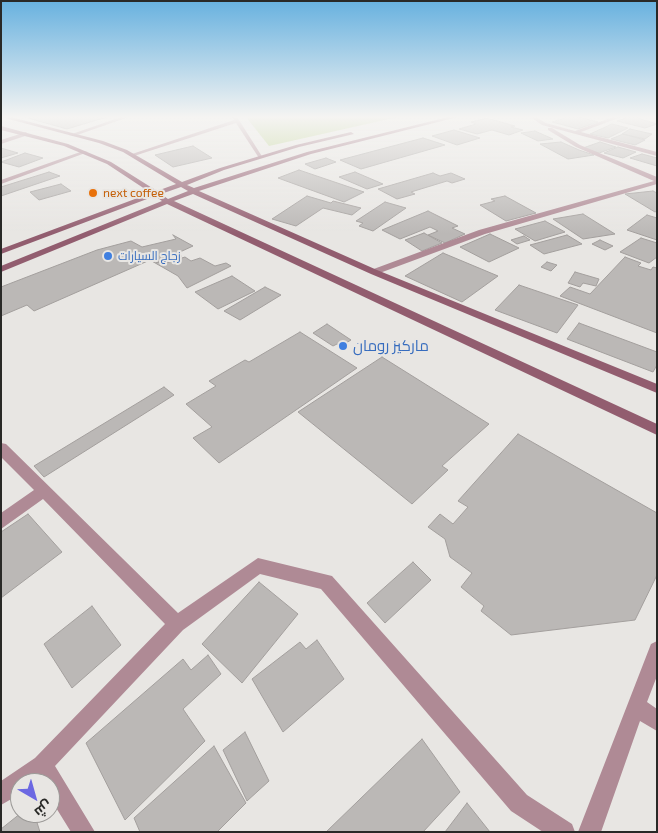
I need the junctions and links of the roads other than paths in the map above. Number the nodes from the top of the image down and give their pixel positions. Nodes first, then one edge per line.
1 (74, 156) edge
2 (95, 156) edge
3 (135, 156) edge
4 (261, 156) edge
5 (300, 156) edge
6 (600, 156) edge
7 (657, 181) edge
8 (1, 182) edge
9 (180, 184) junction
10 (193, 191) junction
11 (154, 194) junction
12 (167, 202) junction
13 (1, 252) edge
14 (1, 269) edge
15 (374, 272) junction
16 (657, 389) edge
17 (657, 430) edge
18 (1, 448) edge
19 (43, 491) junction
20 (1, 522) edge
21 (176, 624) junction
22 (657, 650) edge
23 (636, 706) junction
24 (657, 721) edge
25 (42, 765) junction
26 (1, 794) edge
27 (84, 832) edge
28 (564, 832) edge
29 (588, 832) edge

1 - 8 street
2 - 11 main road
3 - 9 main road
4 - 9 main road
5 - 10 main road
6 - 7 street
7 - 15 street
9 - 10 main road
9 - 11 main road
10 - 12 main road
10 - 15 main road
11 - 12 main road
11 - 13 main road
12 - 14 main road
12 - 17 main road
15 - 16 main road
18 - 19 street
19 - 20 street
19 - 21 street
21 - 25 street
21 - 28 street
22 - 23 street
23 - 24 street
23 - 29 street
25 - 26 street
25 - 27 street

